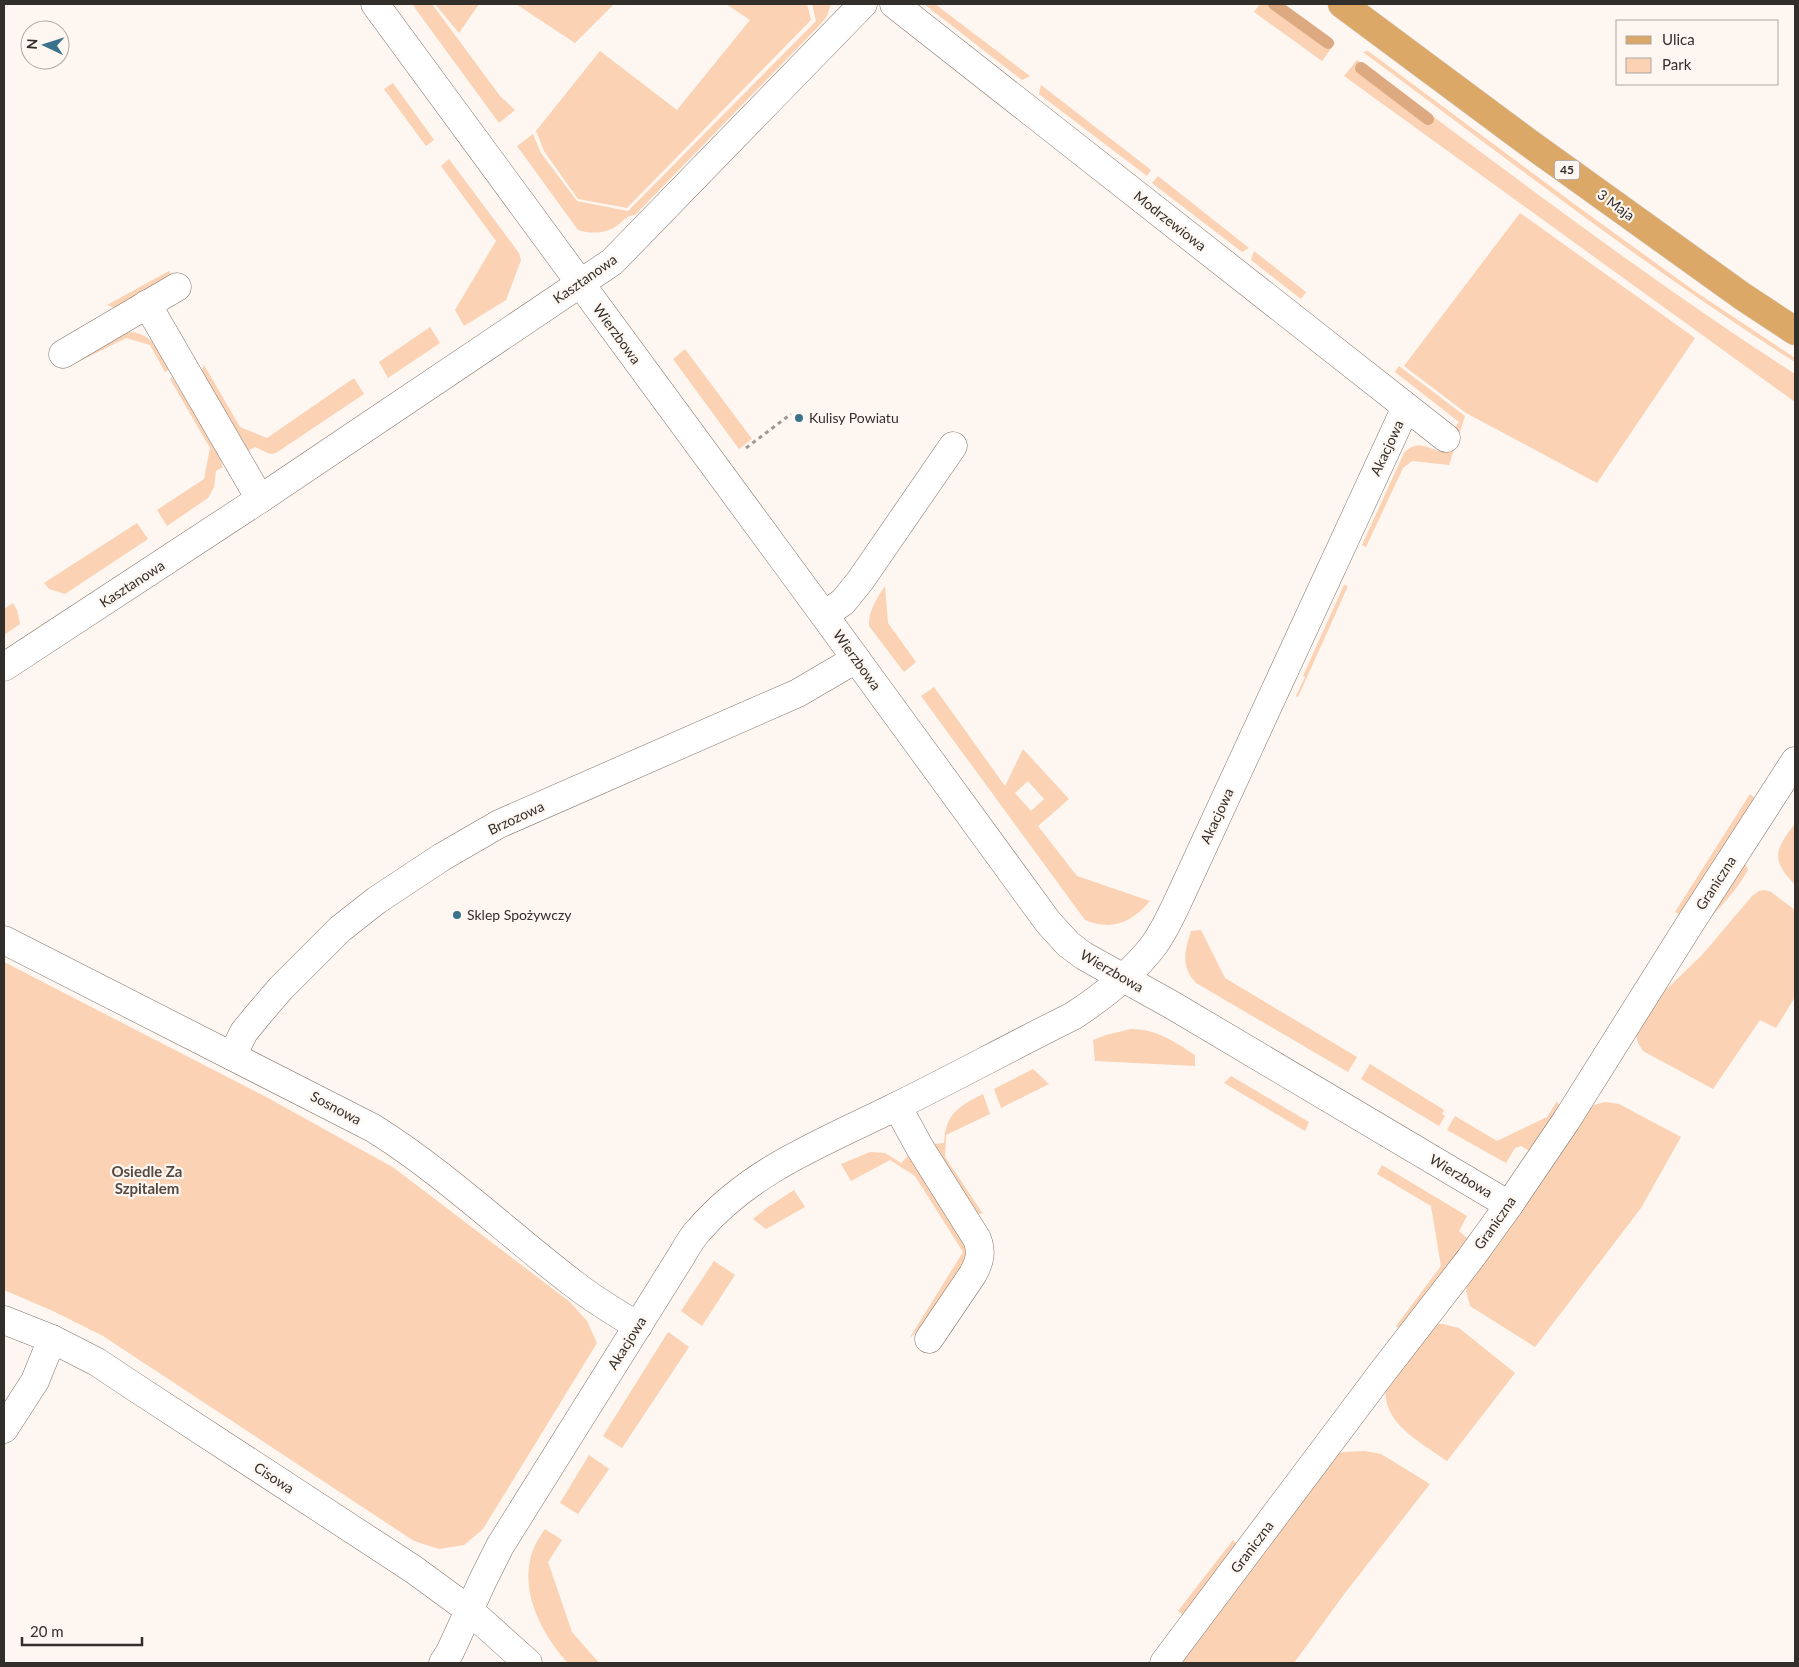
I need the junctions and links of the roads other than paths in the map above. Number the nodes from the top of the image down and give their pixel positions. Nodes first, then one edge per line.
1 (375, 4) edge
2 (863, 4) edge
3 (894, 4) edge
4 (1342, 4) edge
5 (581, 284) junction
6 (177, 287) dead end
7 (147, 304) junction
8 (1795, 331) edge
9 (63, 354) dead end
10 (1406, 407) junction
11 (1446, 438) dead end
12 (953, 446) dead end
13 (260, 499) junction
14 (824, 615) junction
15 (856, 659) junction
16 (4, 667) edge
17 (1795, 761) edge
18 (4, 940) edge
19 (1122, 978) junction
20 (232, 1056) junction
21 (897, 1106) junction
22 (1509, 1205) junction
23 (4, 1320) edge
24 (638, 1326) junction
25 (929, 1339) dead end
26 (52, 1340) junction
27 (4, 1429) edge
28 (469, 1610) junction
29 (443, 1663) edge
30 (528, 1663) edge
31 (1164, 1663) edge

1 - 5 street, Wierzbowa
2 - 5 street, Kasztanowa
3 - 10 street, Modrzewiowa
4 - 8 main road, 3 Maja / 45
5 - 13 street, Kasztanowa
5 - 14 street, Wierzbowa
6 - 7 street
7 - 9 street
7 - 13 street
10 - 11 street, Modrzewiowa
10 - 19 street, Akacjowa
12 - 14 street
13 - 16 street, Kasztanowa
14 - 15 street, Wierzbowa
15 - 19 street, Wierzbowa
15 - 20 street, Brzozowa
17 - 22 street, Graniczna
18 - 20 street, Sosnowa
19 - 21 street, Akacjowa
19 - 22 street, Wierzbowa
20 - 24 street, Sosnowa
21 - 24 street, Akacjowa
21 - 25 street
22 - 31 street, Graniczna
23 - 26 street, Cisowa
24 - 28 street, Akacjowa
26 - 27 street
26 - 28 street, Cisowa
28 - 29 street, Akacjowa
28 - 30 street, Cisowa

